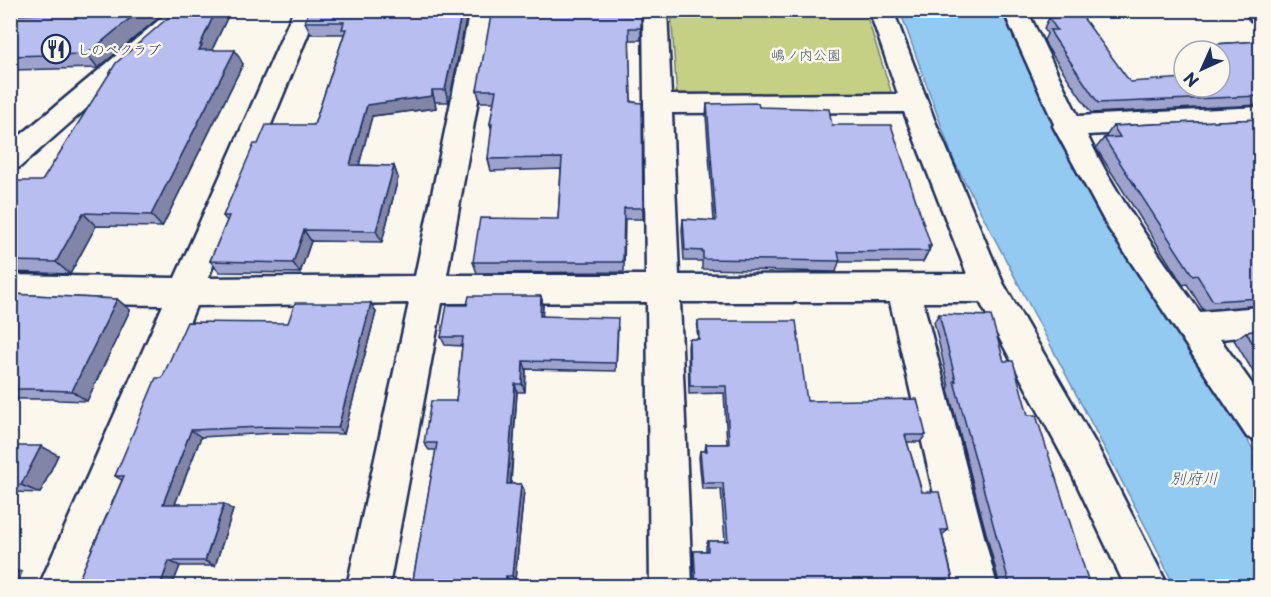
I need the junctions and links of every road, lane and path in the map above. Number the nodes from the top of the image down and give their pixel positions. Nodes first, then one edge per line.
1 (186, 10) edge
2 (306, 10) edge
3 (482, 10) edge
4 (655, 10) edge
5 (880, 10) edge
6 (1015, 10) edge
7 (1256, 10) edge
8 (1260, 15) edge
9 (915, 103) junction
10 (658, 104) junction
11 (1260, 116) edge
12 (1067, 126) junction
13 (10, 160) edge
14 (989, 288) junction
15 (10, 289) edge
16 (428, 289) junction
17 (903, 289) junction
18 (663, 290) junction
19 (184, 292) junction
20 (1260, 321) edge
21 (1191, 327) junction
22 (1260, 425) edge
23 (60, 586) edge
24 (368, 586) edge
25 (671, 586) edge
26 (976, 586) edge
27 (1147, 586) edge

1 - 13 street
2 - 19 street
3 - 16 street
4 - 10 street
5 - 9 street
6 - 12 street
7 - 8 street
9 - 10 street
9 - 14 street
10 - 18 street
11 - 12 street
12 - 21 street
14 - 17 street
14 - 27 street
15 - 19 street
16 - 18 street
16 - 19 street
16 - 24 street
17 - 18 street
17 - 26 street
18 - 25 street
19 - 23 street
20 - 21 street
21 - 22 street

